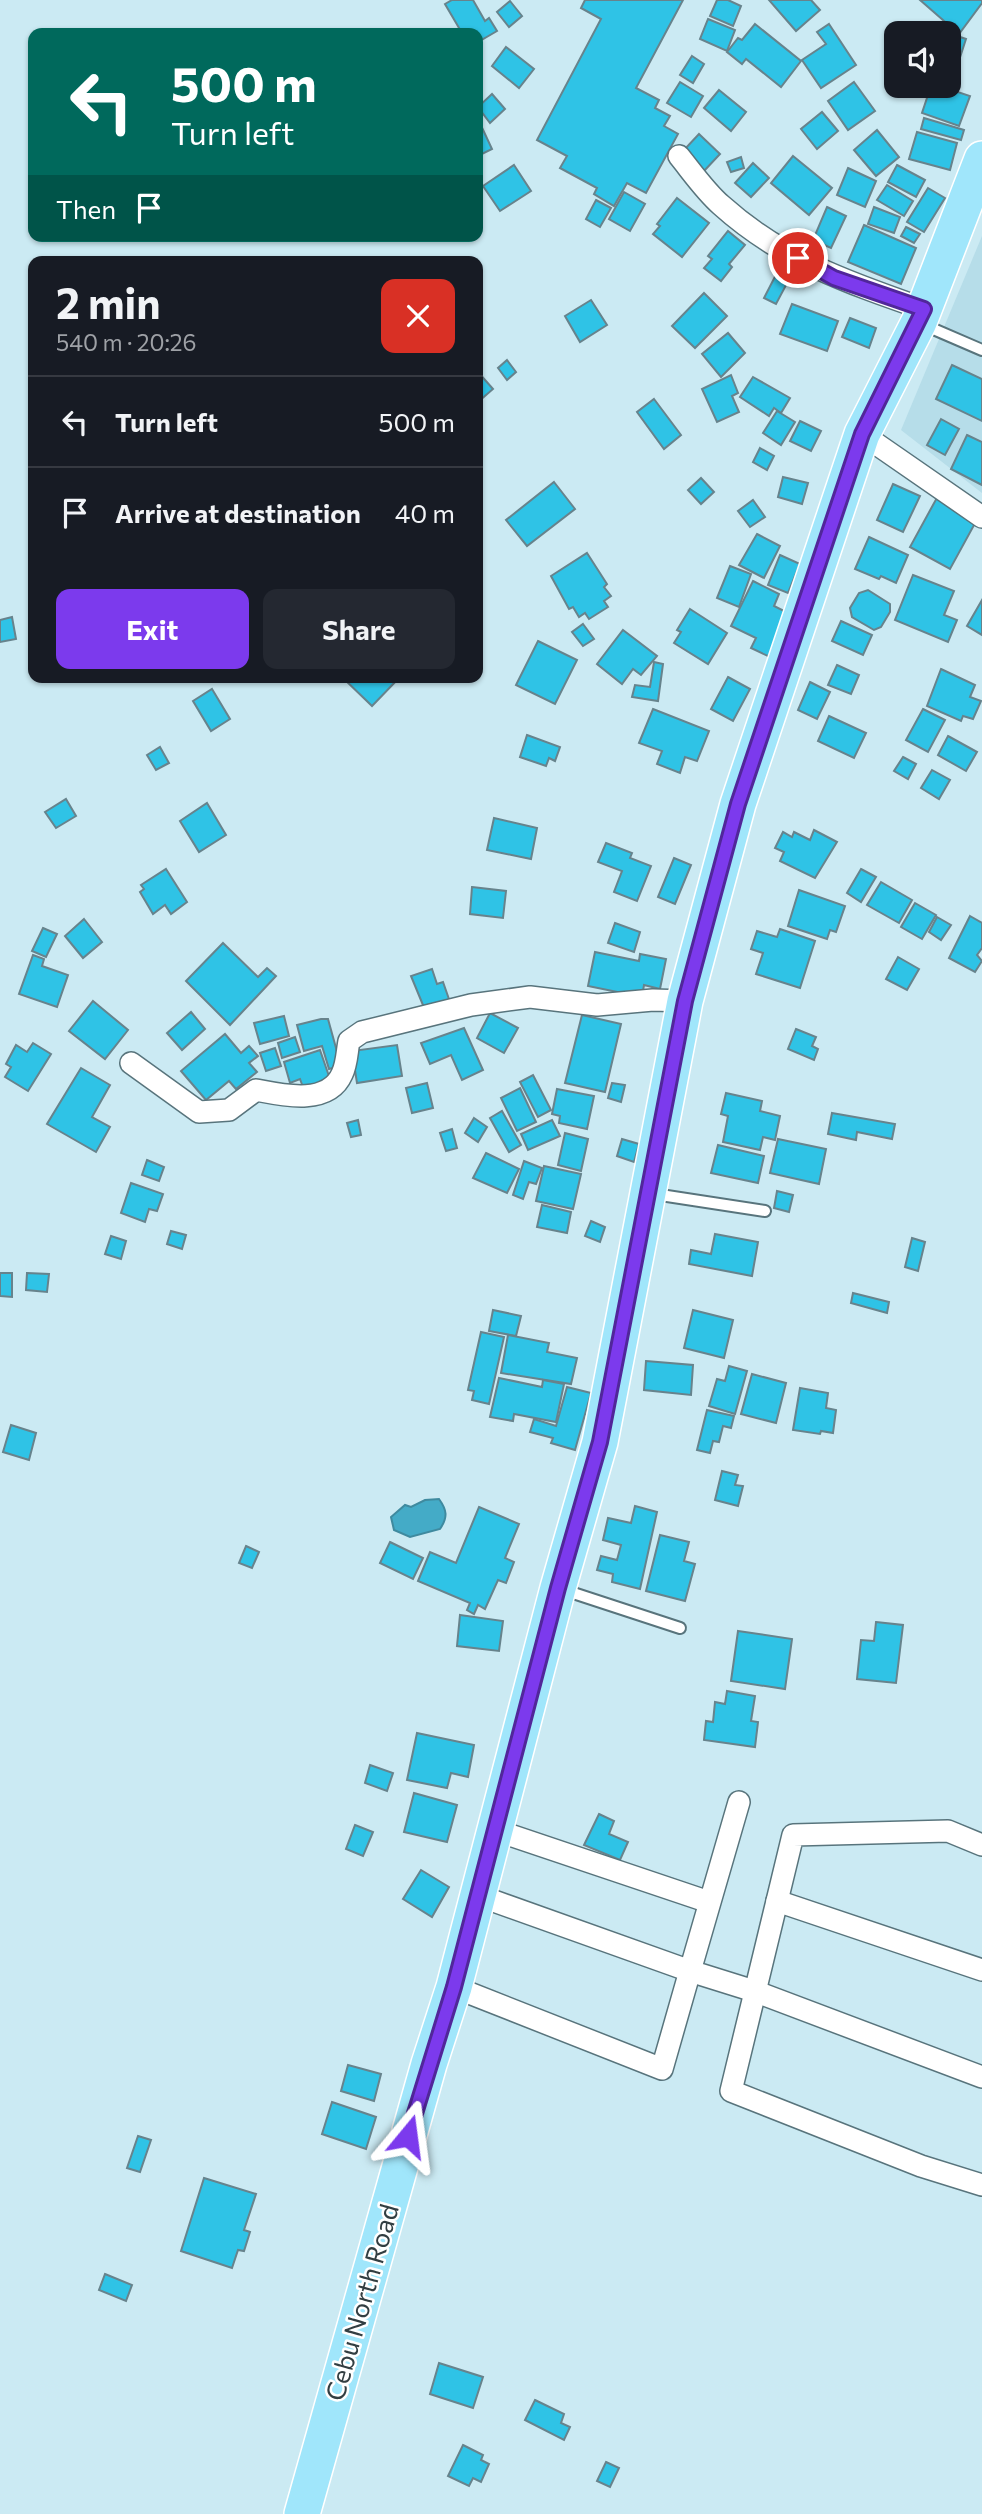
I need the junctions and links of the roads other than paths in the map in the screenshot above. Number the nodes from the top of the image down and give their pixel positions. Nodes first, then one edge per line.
1 (679, 156) dead end
2 (982, 159) edge
3 (921, 316) junction
4 (982, 350) edge
5 (862, 434) junction
6 (982, 517) edge
7 (685, 1001) junction
8 (131, 1063) dead end
9 (648, 1193) junction
10 (765, 1211) dead end
11 (558, 1588) junction
12 (680, 1628) dead end
13 (739, 1802) dead end
14 (495, 1830) junction
15 (982, 1846) edge
16 (477, 1895) junction
17 (777, 1901) junction
18 (709, 1902) junction
19 (982, 1970) edge
20 (690, 1971) junction
21 (454, 1987) junction
22 (754, 1992) junction
23 (982, 2077) edge
24 (982, 2185) edge
25 (302, 2514) edge

1 - 3 street
2 - 3 highway, Cebu North Road
3 - 4 lane
3 - 5 highway, Cebu North Road
5 - 6 street
5 - 7 highway, Cebu North Road
7 - 8 street
7 - 9 highway, Cebu North Road
9 - 10 lane
9 - 11 highway, Cebu North Road
11 - 12 lane
11 - 14 highway, Cebu North Road
13 - 18 street
14 - 16 highway, Cebu North Road
14 - 18 street
15 - 17 street
16 - 20 street
16 - 21 highway, Cebu North Road
17 - 19 street
17 - 22 street
18 - 20 street
20 - 21 street
20 - 22 street
21 - 25 highway, Cebu North Road
22 - 23 street
22 - 24 street

